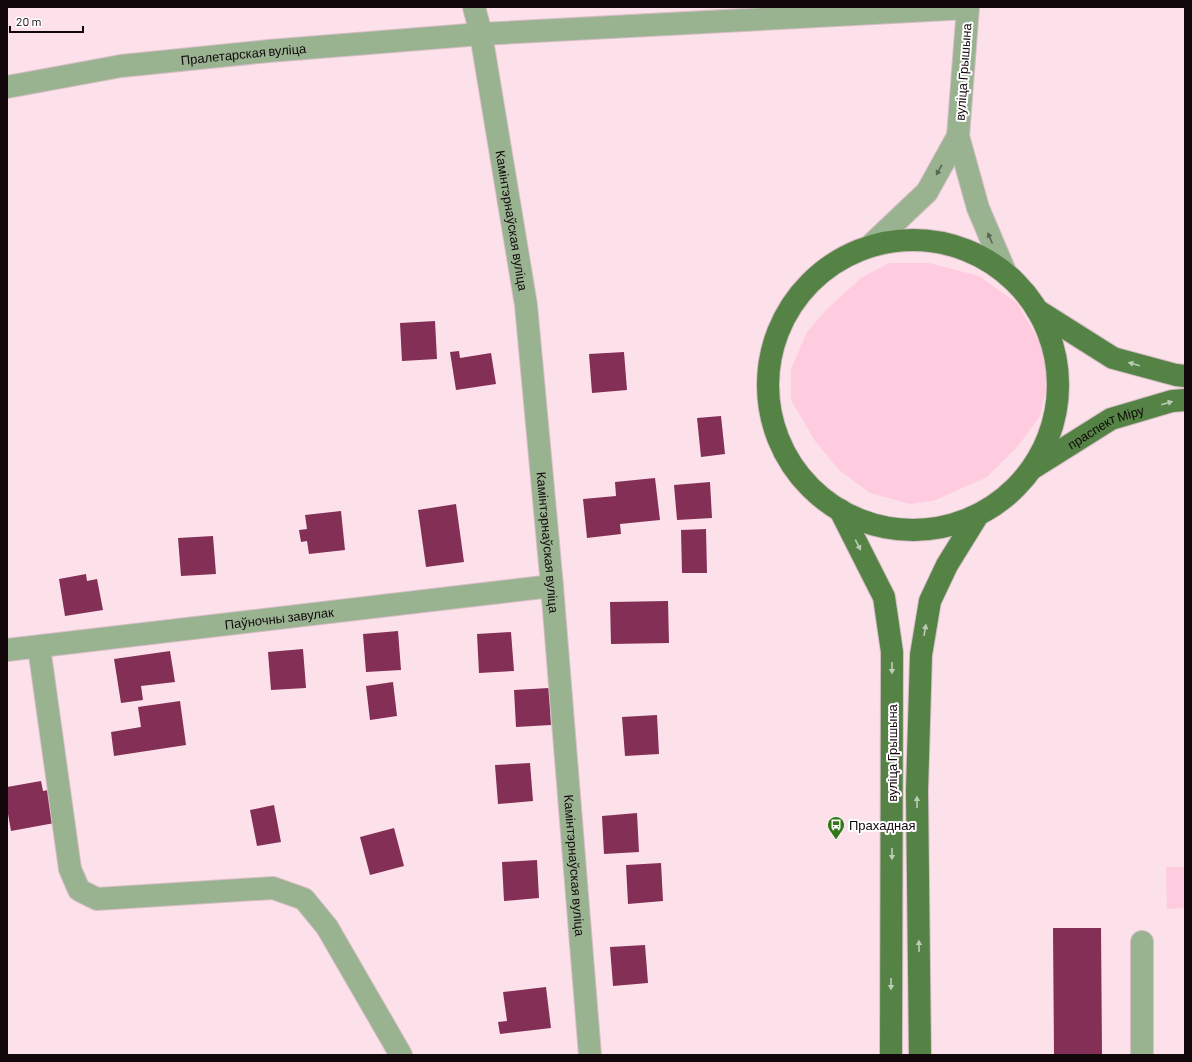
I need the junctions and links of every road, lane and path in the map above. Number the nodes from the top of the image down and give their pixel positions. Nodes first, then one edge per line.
1 (474, 7) edge
2 (968, 7) edge
3 (481, 34) junction
4 (7, 87) edge
5 (958, 136) junction
6 (870, 246) junction
7 (1006, 274) junction
8 (1037, 310) junction
9 (1185, 376) edge
10 (1185, 400) edge
11 (1032, 468) junction
12 (840, 510) junction
13 (978, 514) junction
14 (552, 586) junction
15 (39, 647) junction
16 (7, 650) edge
17 (1142, 942) dead end
18 (400, 1055) edge
19 (590, 1055) edge
20 (891, 1055) edge
21 (920, 1055) edge
22 (1142, 1055) edge

1 - 3 street, Камінтэрнаўская вуліца
2 - 3 street, Пралетарская вуліца
2 - 5 street, вуліца Грышына
3 - 4 street, Пралетарская вуліца
3 - 14 street, Камінтэрнаўская вуліца
5 -> 6 street
7 -> 5 street
6 - 7 main road
6 - 12 main road
7 - 8 main road
9 -> 8 main road
8 - 11 main road
11 -> 10 main road, праспект Міру
11 - 13 main road
12 - 13 main road
12 -> 20 main road, вуліца Грышына
21 -> 13 main road, вуліца Грышына
14 - 15 street, Паўночны завулак
14 - 19 street, Камінтэрнаўская вуліца
15 - 16 street, Паўночны завулак
15 - 18 street
17 - 22 street

